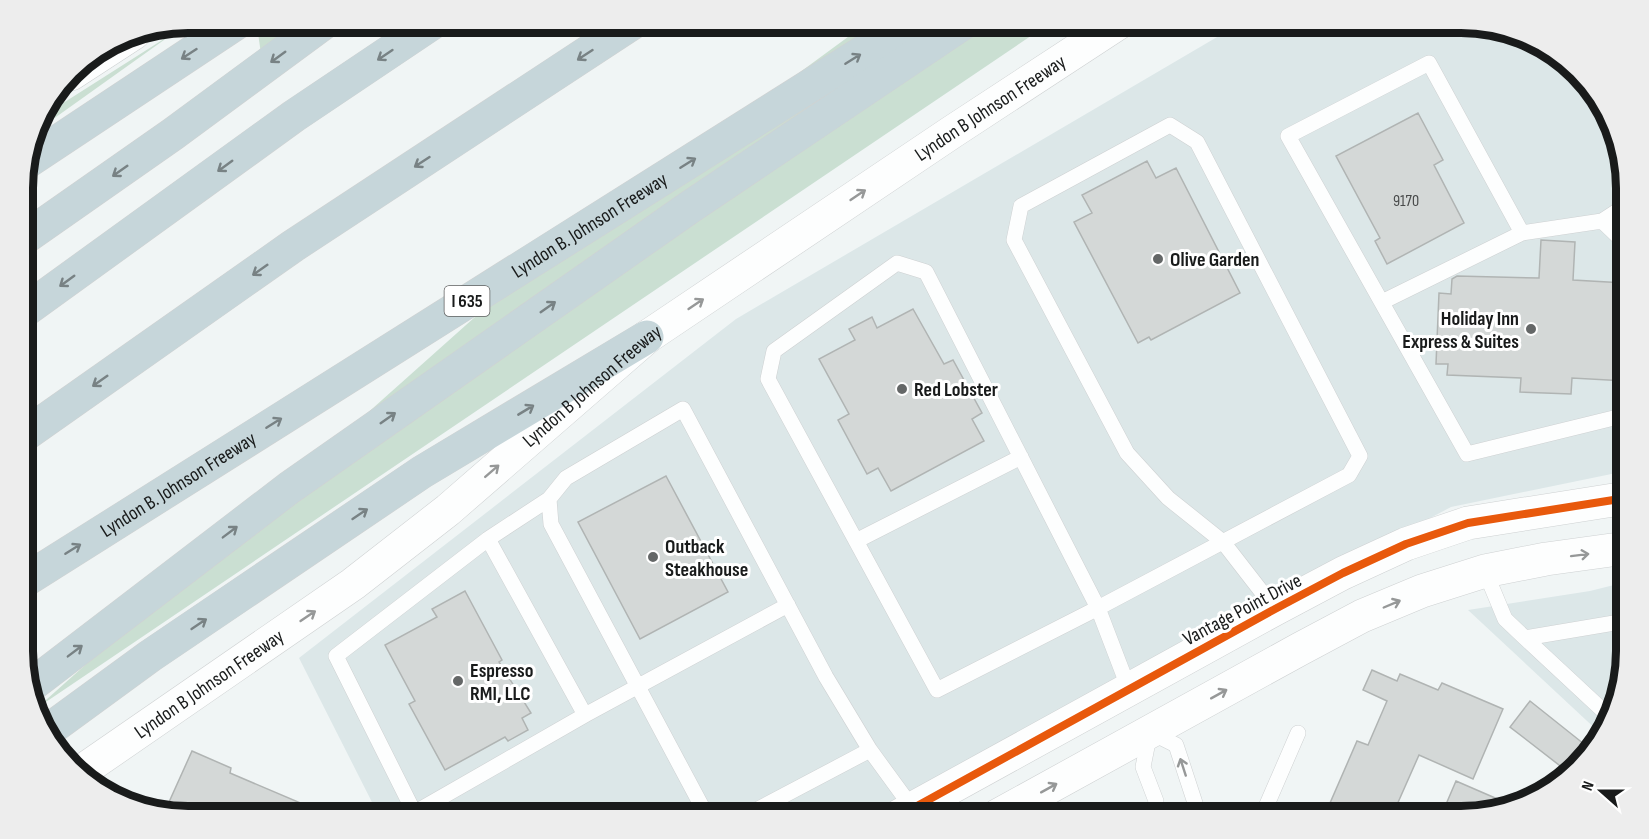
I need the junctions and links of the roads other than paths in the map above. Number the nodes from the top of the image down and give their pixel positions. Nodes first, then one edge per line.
1 (221, 33) edge
2 (310, 33) edge
3 (418, 33) edge
4 (617, 33) edge
5 (894, 33) edge
6 (949, 33) edge
7 (1103, 33) edge
8 (36, 156) edge
9 (1616, 212) edge
10 (1602, 221) junction
11 (33, 232) edge
12 (1522, 233) junction
13 (1616, 234) edge
14 (1382, 302) junction
15 (33, 305) edge
16 (647, 337) junction
17 (1616, 418) edge
18 (33, 429) edge
19 (1021, 457) junction
20 (549, 499) junction
21 (1616, 500) edge
22 (1468, 523) junction
23 (488, 539) junction
24 (856, 541) junction
25 (1223, 542) junction
26 (1616, 549) edge
27 (1485, 571) junction
28 (33, 575) edge
29 (788, 605) junction
30 (1098, 608) junction
31 (1275, 609) junction
32 (1616, 623) edge
33 (1525, 638) junction
34 (36, 682) edge
35 (638, 687) junction
36 (1129, 689) junction
37 (1604, 711) edge
38 (585, 715) junction
39 (53, 727) edge
40 (1150, 732) junction
41 (1299, 733) dead end
42 (870, 750) junction
43 (86, 768) edge
44 (411, 806) edge
45 (430, 806) edge
46 (702, 806) edge
47 (764, 806) edge
48 (903, 806) edge
49 (917, 806) edge
50 (1015, 806) edge
51 (1155, 806) edge
52 (1196, 806) edge
53 (1266, 806) edge

1 -> 8 highway
2 -> 11 highway
3 -> 15 highway
4 -> 18 highway
28 -> 5 highway, Lyndon B. Johnson Freeway / I 635
34 -> 6 highway
16 -> 7 street, Lyndon B Johnson Freeway
9 - 10 lane
10 - 12 lane
10 - 13 lane
12 - 14 lane
12 - 14 lane
14 - 17 lane
39 -> 16 highway
43 -> 16 street, Lyndon B Johnson Freeway
19 - 24 lane
19 - 24 lane
19 - 30 lane
20 - 23 lane
20 - 29 lane
20 - 35 lane
21 - 22 street, Vantage Point Drive
22 - 27 street
22 - 31 street, Vantage Point Drive
23 - 38 lane
23 - 44 lane
24 - 30 lane
25 - 25 lane
25 - 30 lane
25 - 31 lane
27 -> 26 street
27 - 33 lane
40 -> 27 street
29 - 35 lane
29 - 42 lane
30 - 36 lane
31 - 36 street, Vantage Point Drive
32 - 33 lane
33 - 37 lane
35 - 38 lane
35 - 46 lane
36 - 40 street
36 - 49 street, Vantage Point Drive
38 - 45 lane
50 -> 40 street
40 - 51 lane
52 -> 40 lane
41 - 53 lane
42 - 47 lane
42 - 48 lane

